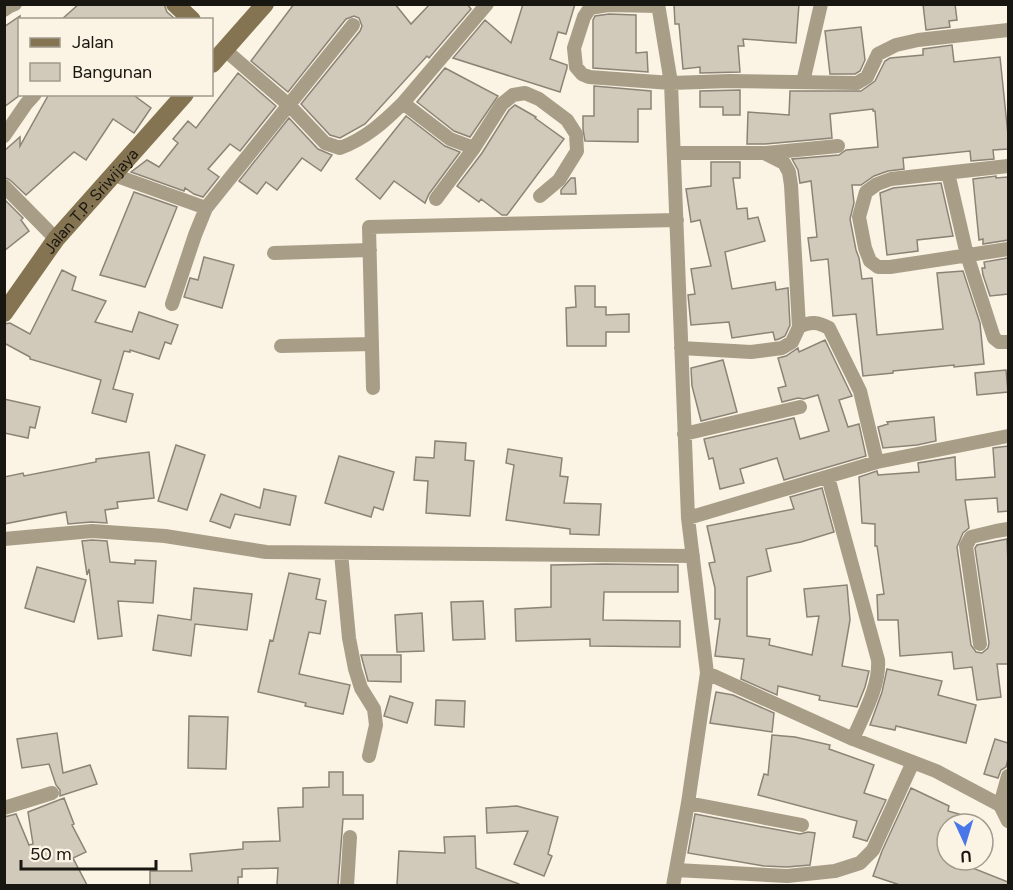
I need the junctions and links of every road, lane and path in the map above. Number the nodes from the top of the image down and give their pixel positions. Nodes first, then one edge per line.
1 (15, 4) edge
2 (175, 4) edge
3 (265, 4) edge
4 (487, 4) edge
5 (820, 4) edge
6 (658, 5) edge
7 (4, 10) edge
8 (190, 18) edge
9 (353, 25) dead end
10 (1008, 30) edge
11 (218, 43) edge
12 (213, 60) edge
13 (802, 82) junction
14 (671, 83) junction
15 (33, 96) edge
16 (183, 96) edge
17 (403, 103) junction
18 (290, 106) junction
19 (4, 136) edge
20 (838, 147) dead end
21 (474, 148) junction
22 (674, 153) junction
23 (764, 153) junction
24 (1008, 166) edge
25 (948, 173) junction
26 (114, 175) junction
27 (4, 186) edge
28 (540, 196) dead end
29 (436, 199) dead end
30 (206, 207) junction
31 (676, 220) junction
32 (56, 239) junction
33 (1008, 249) edge
34 (370, 250) junction
35 (274, 253) dead end
36 (967, 255) junction
37 (172, 304) dead end
38 (4, 313) edge
39 (799, 327) junction
40 (1008, 342) edge
41 (372, 344) junction
42 (281, 346) dead end
43 (681, 348) junction
44 (373, 388) dead end
45 (800, 407) dead end
46 (684, 434) junction
47 (1008, 436) edge
48 (878, 462) junction
49 (828, 477) junction
50 (688, 518) junction
51 (1008, 529) edge
52 (4, 539) edge
53 (340, 553) junction
54 (693, 556) junction
55 (980, 644) dead end
56 (707, 673) junction
57 (853, 739) junction
58 (369, 756) dead end
59 (913, 762) junction
60 (1008, 776) edge
61 (52, 793) dead end
62 (688, 803) junction
63 (1000, 805) junction
64 (4, 808) edge
65 (1008, 821) edge
66 (802, 825) dead end
67 (350, 837) dead end
68 (676, 870) junction
69 (347, 885) edge
70 (673, 885) edge

1 - 7 street
2 - 8 main road
3 - 11 main road
4 - 17 street
5 - 13 street
6 - 14 street
6 - 14 street
9 - 18 street
10 - 13 street
11 - 12 main road
11 - 18 street
13 - 14 street
14 - 22 street
15 - 19 street
16 - 26 main road, Jalan T.P. Sriwijaya
17 - 18 street
17 - 21 street
18 - 30 street
20 - 23 street
21 - 28 street
21 - 29 street
22 - 23 street
22 - 31 street
23 - 39 street
24 - 25 street
25 - 36 street
25 - 36 street
26 - 30 street
26 - 32 main road, Jalan T.P. Sriwijaya
27 - 32 street
30 - 37 street
31 - 34 street
31 - 43 street
32 - 38 main road, Jalan T.P. Sriwijaya
33 - 36 street
34 - 35 street
34 - 41 street
36 - 40 street
39 - 43 street
39 - 48 street
41 - 42 street
41 - 44 street
43 - 46 street
45 - 46 street
46 - 50 street
47 - 48 street
48 - 49 street
49 - 50 street
49 - 57 street
50 - 54 street
51 - 55 street
52 - 53 street
53 - 54 street
53 - 58 street
54 - 56 street
56 - 57 street
56 - 62 street
57 - 59 street
59 - 63 street
59 - 68 street
60 - 63 street
61 - 64 street
62 - 66 street
62 - 68 street
63 - 65 street
67 - 69 street
68 - 70 street

